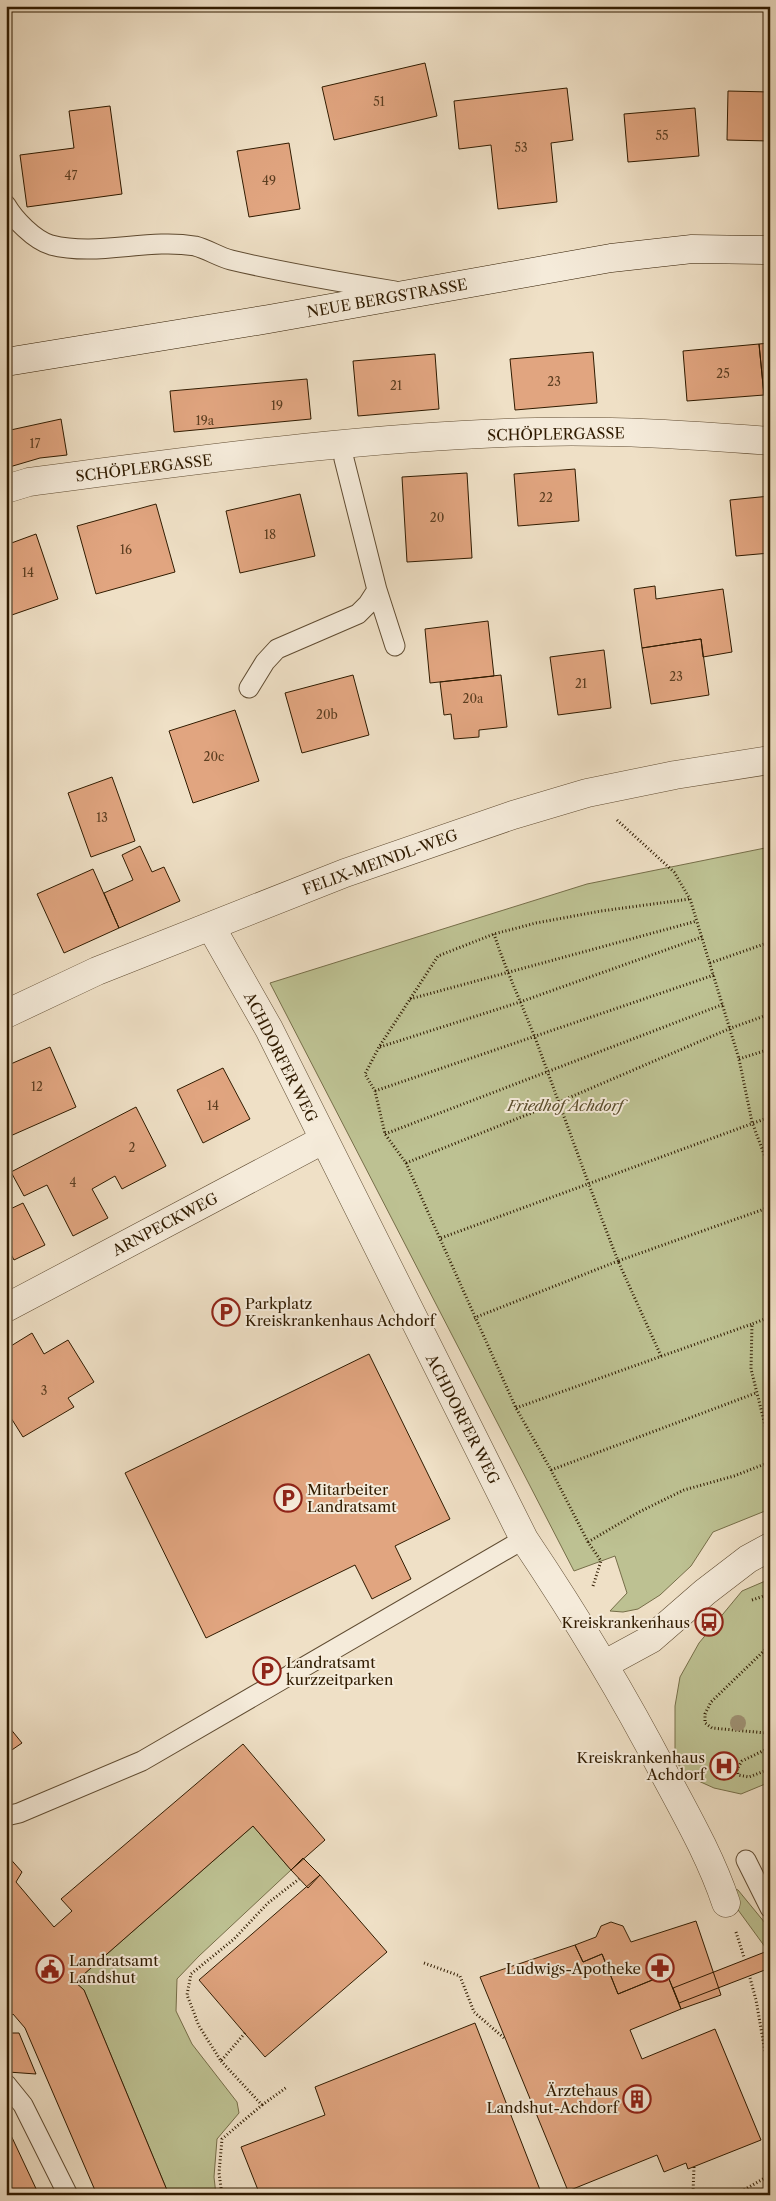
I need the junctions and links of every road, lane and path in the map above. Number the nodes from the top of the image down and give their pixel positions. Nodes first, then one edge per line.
1 (6, 205) edge
2 (770, 250) edge
3 (411, 294) junction
4 (6, 362) edge
5 (770, 441) edge
6 (343, 444) junction
7 (6, 489) edge
8 (376, 590) junction
9 (395, 646) dead end
10 (249, 688) dead end
11 (770, 760) edge
12 (587, 793) junction
13 (690, 899) junction
14 (697, 921) junction
15 (211, 927) junction
16 (494, 934) junction
17 (702, 937) junction
18 (770, 942) edge
19 (710, 963) junction
20 (506, 971) junction
21 (714, 975) junction
22 (410, 999) junction
23 (520, 1002) junction
24 (724, 1004) junction
25 (6, 1014) edge
26 (770, 1014) edge
27 (731, 1028) junction
28 (534, 1037) junction
29 (379, 1048) junction
30 (770, 1049) edge
31 (739, 1059) junction
32 (548, 1072) junction
33 (375, 1091) junction
34 (559, 1102) junction
35 (770, 1117) edge
36 (752, 1122) junction
37 (385, 1134) junction
38 (323, 1140) junction
39 (406, 1163) junction
40 (770, 1170) edge
41 (587, 1183) junction
42 (770, 1207) edge
43 (441, 1238) junction
44 (618, 1261) junction
45 (6, 1308) edge
46 (770, 1317) edge
47 (474, 1318) junction
48 (752, 1324) junction
49 (661, 1356) junction
50 (756, 1393) junction
51 (516, 1408) junction
52 (770, 1445) edge
53 (770, 1462) edge
54 (551, 1470) junction
55 (524, 1538) junction
56 (588, 1542) junction
57 (770, 1547) edge
58 (574, 1613) junction
59 (770, 1645) edge
60 (605, 1664) junction
61 (770, 1736) edge
62 (770, 1746) edge
63 (770, 1769) edge
64 (6, 1816) edge
65 (746, 1860) dead end
66 (299, 1879) dead end
67 (726, 1903) dead end
68 (770, 1908) edge
69 (424, 1963) dead end
70 (750, 1978) dead end
71 (245, 2033) dead end
72 (504, 2038) dead end
73 (221, 2061) junction
74 (770, 2080) edge
75 (6, 2084) edge
76 (287, 2086) dead end
77 (262, 2105) junction
78 (694, 2167) dead end
79 (770, 2175) edge
80 (68, 2195) edge
81 (222, 2195) edge
82 (695, 2195) edge
83 (735, 2195) edge

1 - 3 lane
2 - 3 street, NEUE BERGSTRASSE
3 - 4 street, NEUE BERGSTRASSE
5 - 6 street, SCHÖPLERGASSE
6 - 7 street, SCHÖPLERGASSE
6 - 8 lane
8 - 9 lane
8 - 10 lane
11 - 12 street, FELIX-MEINDL-WEG
12 - 13 path
12 - 15 street, FELIX-MEINDL-WEG
13 - 14 path
13 - 16 path
14 - 17 path
14 - 20 path
15 - 25 street, FELIX-MEINDL-WEG
15 - 38 street, ACHDORFER WEG
16 - 20 path
16 - 22 path
17 - 19 path
17 - 23 path
18 - 19 path
19 - 21 path
20 - 22 path
20 - 23 path
21 - 24 path
21 - 28 path
22 - 29 path
23 - 28 path
23 - 29 path
24 - 27 path
24 - 32 path
26 - 27 path
27 - 31 path
27 - 34 path
28 - 32 path
28 - 33 path
29 - 33 path
30 - 31 path
31 - 36 path
32 - 34 path
32 - 37 path
33 - 37 path
34 - 39 path
34 - 41 path
35 - 36 path
36 - 40 path
36 - 41 path
37 - 39 path
38 - 45 street, ARNPECKWEG
38 - 55 street, ACHDORFER WEG
39 - 43 path
41 - 43 path
41 - 44 path
42 - 44 path
43 - 47 path
44 - 47 path
44 - 49 path
46 - 48 path
47 - 51 path
48 - 49 path
48 - 50 path
49 - 51 path
50 - 52 path
50 - 54 path
51 - 54 path
53 - 56 path
54 - 56 path
55 - 58 street, ACHDORFER WEG
55 - 64 lane
56 - 58 path
57 - 60 street
58 - 60 street, ACHDORFER WEG
59 - 61 path
60 - 67 street, ACHDORFER WEG
62 - 63 path
65 - 68 lane
66 - 73 path
69 - 72 path
70 - 74 path
71 - 73 path
73 - 77 path
75 - 80 lane
76 - 77 path
77 - 81 path
78 - 82 path
79 - 83 path

